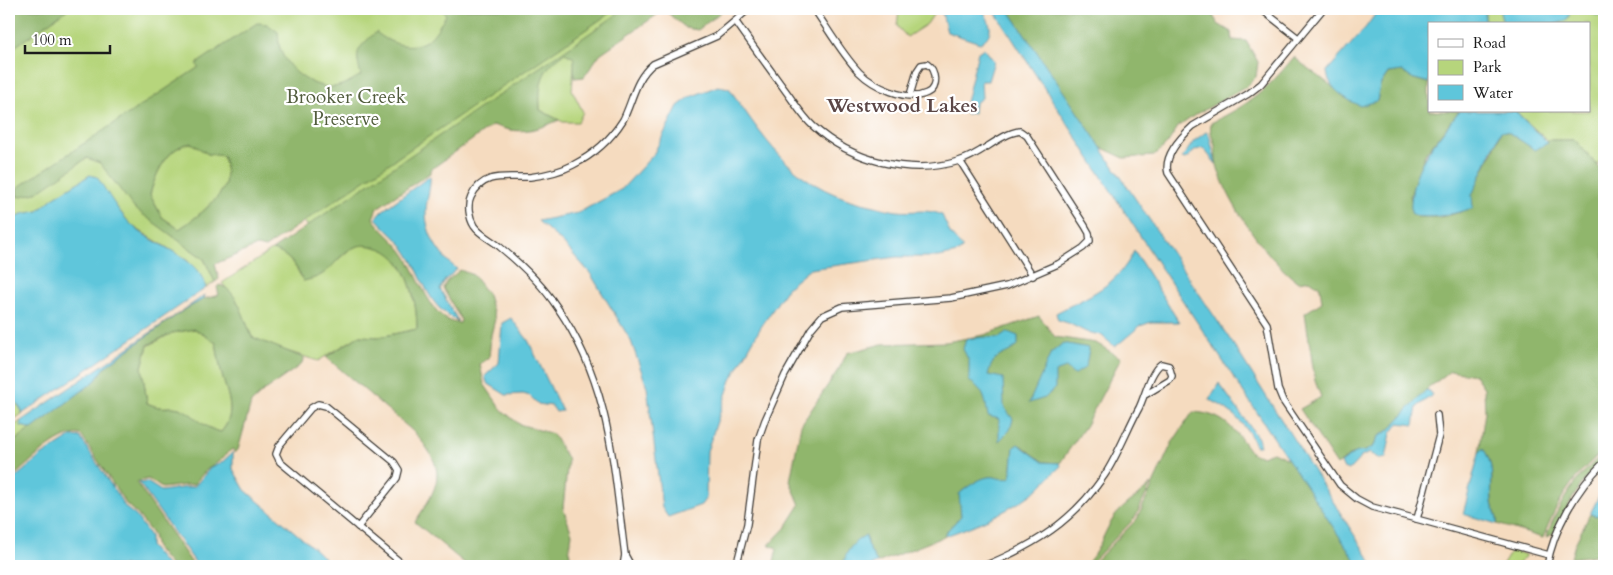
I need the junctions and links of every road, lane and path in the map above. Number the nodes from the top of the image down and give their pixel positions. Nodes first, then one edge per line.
1 (749, 9) edge
2 (814, 9) edge
3 (1261, 9) edge
4 (1323, 9) edge
5 (736, 22) junction
6 (1298, 38) junction
7 (910, 95) junction
8 (960, 161) junction
9 (1033, 276) junction
10 (1145, 395) junction
11 (1437, 415) dead end
12 (1604, 462) edge
13 (1417, 519) junction
14 (358, 527) junction
15 (625, 555) junction
16 (1549, 555) junction
17 (736, 565) edge
18 (405, 566) edge
19 (623, 566) edge
20 (631, 566) edge
21 (984, 566) edge
22 (1547, 566) edge

1 - 5 street
2 - 7 street
3 - 6 street
4 - 6 street
5 - 8 street
5 - 15 street
6 - 13 street
7 - 7 street
8 - 9 street
8 - 9 street
9 - 17 street
10 - 10 street
10 - 21 street
11 - 13 street
12 - 16 street
13 - 16 street
14 - 14 street
14 - 18 street
15 - 19 street
15 - 20 street
16 - 22 street

